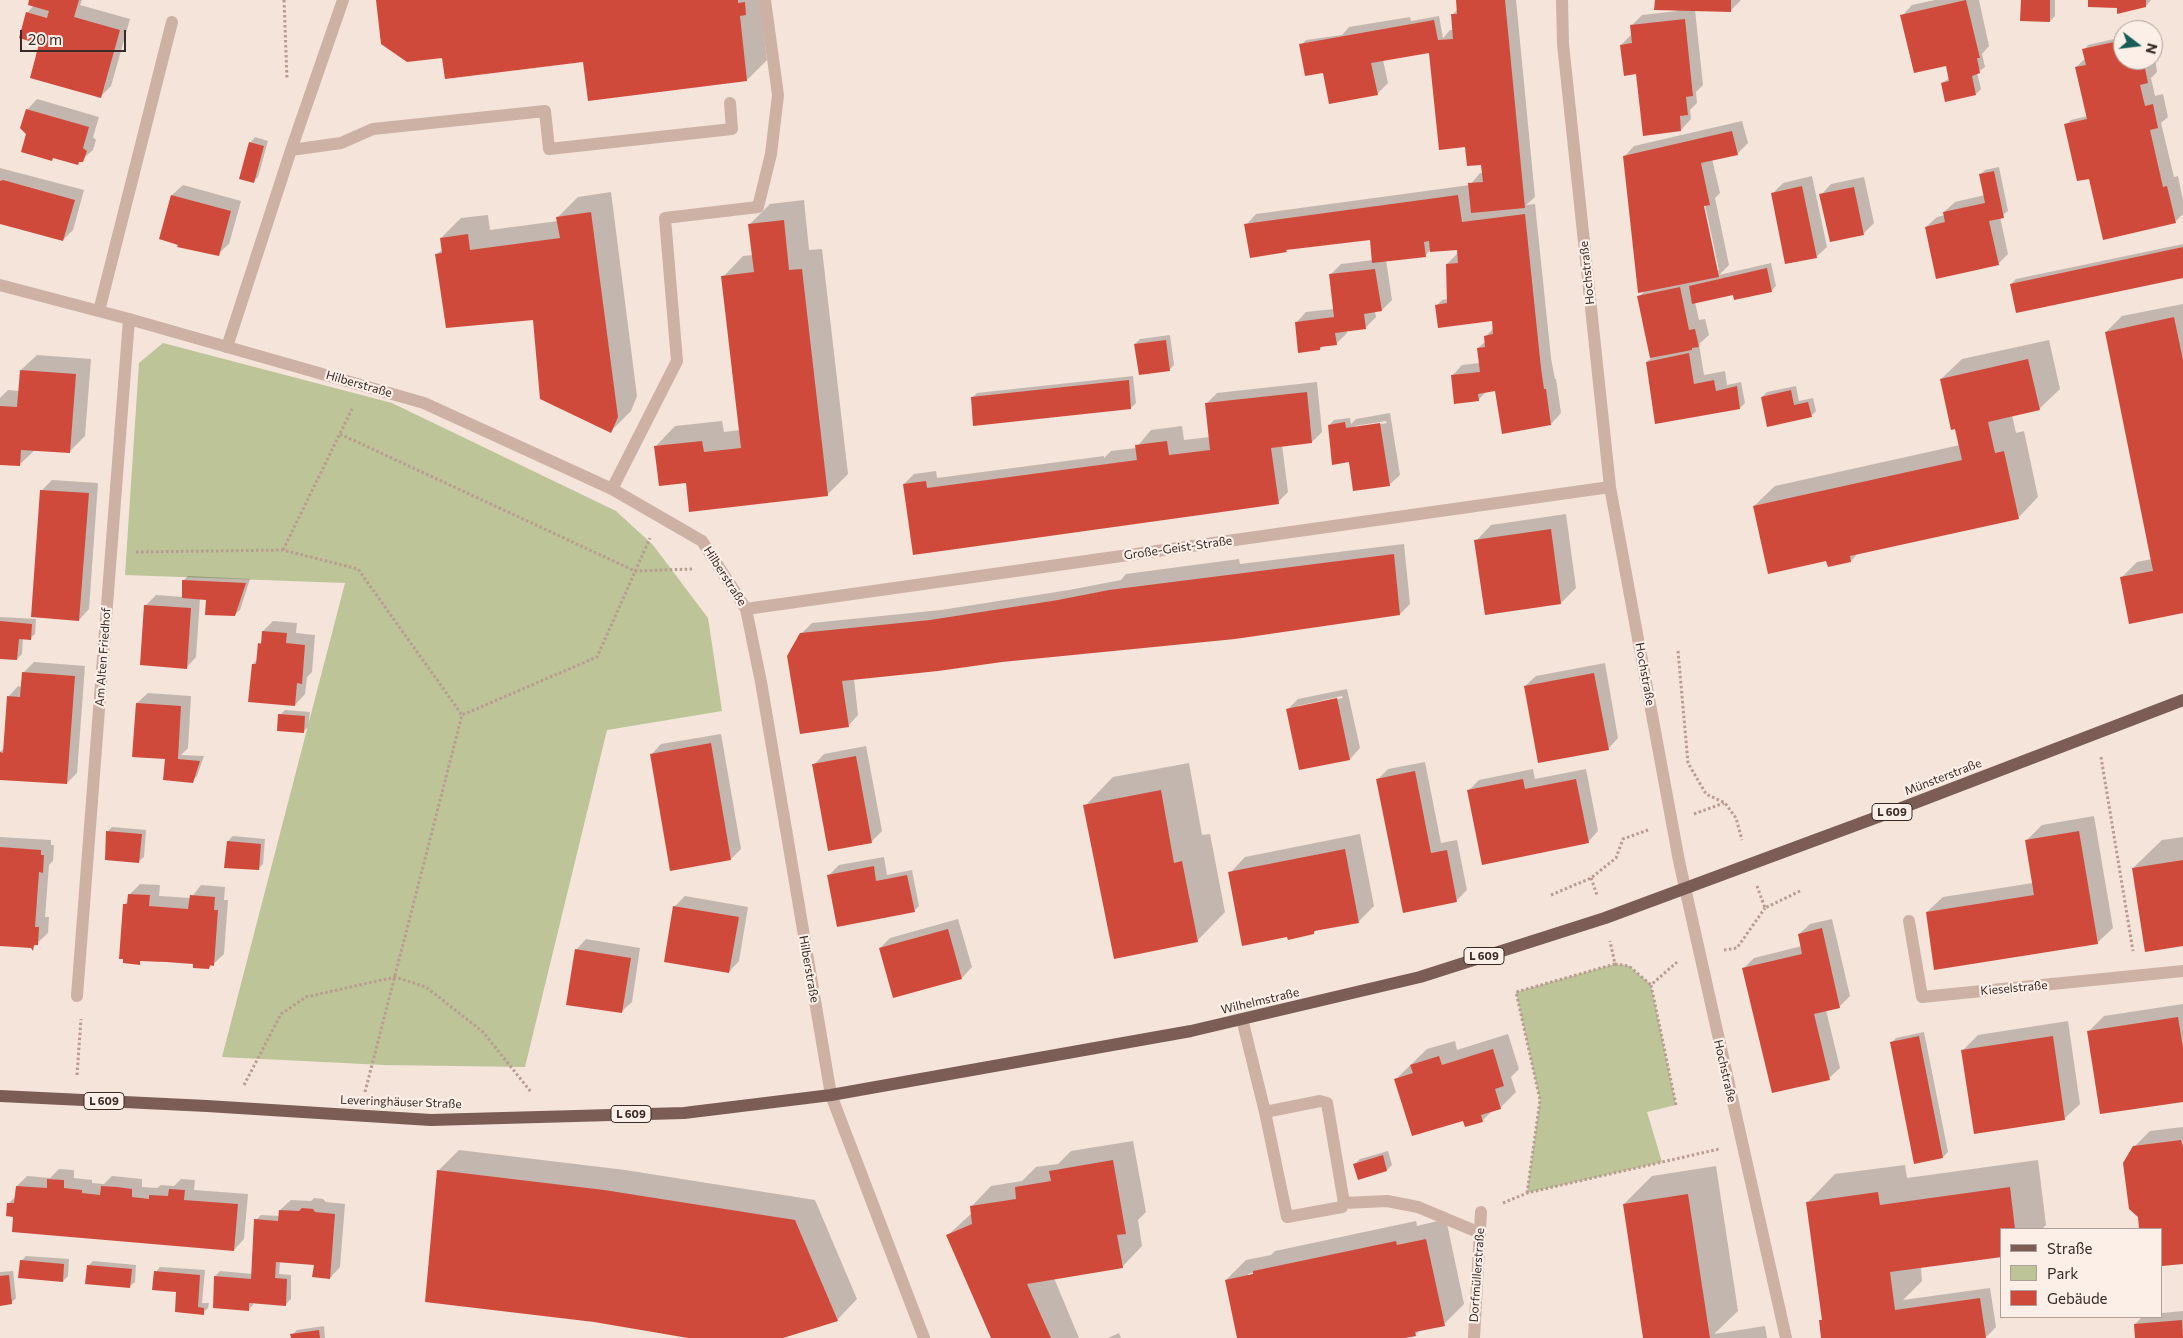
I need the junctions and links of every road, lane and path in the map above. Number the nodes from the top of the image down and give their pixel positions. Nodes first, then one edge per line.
1 (284, 0) edge
2 (343, 0) edge
3 (765, 0) edge
4 (1562, 0) edge
5 (172, 22) dead end
6 (288, 84) dead end
7 (730, 103) dead end
8 (291, 150) junction
9 (0, 285) edge
10 (99, 311) junction
11 (129, 318) junction
12 (227, 347) junction
13 (364, 386) junction
14 (340, 434) junction
15 (1610, 487) junction
16 (612, 490) junction
17 (659, 517) junction
18 (283, 550) junction
19 (111, 552) junction
20 (720, 568) junction
21 (635, 571) junction
22 (746, 609) junction
23 (1678, 651) dead end
24 (2183, 700) edge
25 (462, 715) junction
26 (2097, 732) junction
27 (1725, 803) junction
28 (1672, 822) junction
29 (1749, 863) junction
30 (1685, 888) junction
31 (1800, 891) dead end
32 (1551, 895) dead end
33 (1909, 921) dead end
34 (1616, 964) dead end
35 (2183, 971) edge
36 (2137, 976) junction
37 (395, 977) junction
38 (1651, 985) dead end
39 (1516, 992) dead end
40 (78, 996) joint
41 (1242, 1019) junction
42 (831, 1095) junction
43 (0, 1096) edge
44 (74, 1100) junction
45 (232, 1108) junction
46 (1265, 1112) junction
47 (359, 1115) junction
48 (550, 1116) junction
49 (1742, 1144) junction
50 (1344, 1203) junction
51 (1481, 1212) dead end
52 (1480, 1233) junction
53 (924, 1338) edge
54 (1474, 1338) edge
55 (1786, 1338) edge

1 - 6 path
2 - 8 street
3 - 16 street
4 - 15 street, Hochstraße
5 - 10 street
7 - 8 street
8 - 12 street
9 - 10 street, Hilberstraße
10 - 11 street, Hilberstraße
11 - 12 street, Hilberstraße
11 - 19 street, Am Alten Friedhof
12 - 13 street, Hilberstraße
13 - 14 path
13 - 16 street, Hilberstraße
14 - 18 path
14 - 21 path
15 - 22 street, Große-Geist-Straße
15 - 28 street, Hochstraße
16 - 17 street, Hilberstraße
17 - 20 street, Hilberstraße
17 - 21 path
18 - 19 path
18 - 25 path
19 - 40 street, Am Alten Friedhof
20 - 21 path
20 - 22 street, Hilberstraße
21 - 25 path
22 - 42 street, Hilberstraße
23 - 27 path
24 - 26 main road, Münsterstraße / L 609
25 - 37 path
26 - 29 main road, Münsterstraße / L 609
26 - 36 path
27 - 28 path
27 - 29 path
28 - 30 street, Hochstraße
28 - 32 path
29 - 30 main road, Münsterstraße / L 609
29 - 31 path
30 - 41 main road, Wilhelmstraße / L 609
30 - 49 street, Hochstraße
33 - 36 street, Kieselstraße
34 - 38 path
35 - 36 street, Kieselstraße
37 - 45 path
37 - 47 path
37 - 48 path
39 - 49 path
40 - 44 path
41 - 42 main road, Wilhelmstraße / L 609
41 - 46 street
42 - 48 main road, Leveringhäuser Straße / L 609
42 - 53 street, Hilberstraße
43 - 44 main road, Leveringhäuser Straße / L 609
44 - 45 main road, Leveringhäuser Straße / L 609
45 - 47 main road, Leveringhäuser Straße / L 609
46 - 50 street
46 - 50 street
47 - 48 main road, Leveringhäuser Straße / L 609
49 - 55 street, Hochstraße
50 - 52 street
51 - 52 street, Dorfmüllerstraße
52 - 54 street, Dorfmüllerstraße

